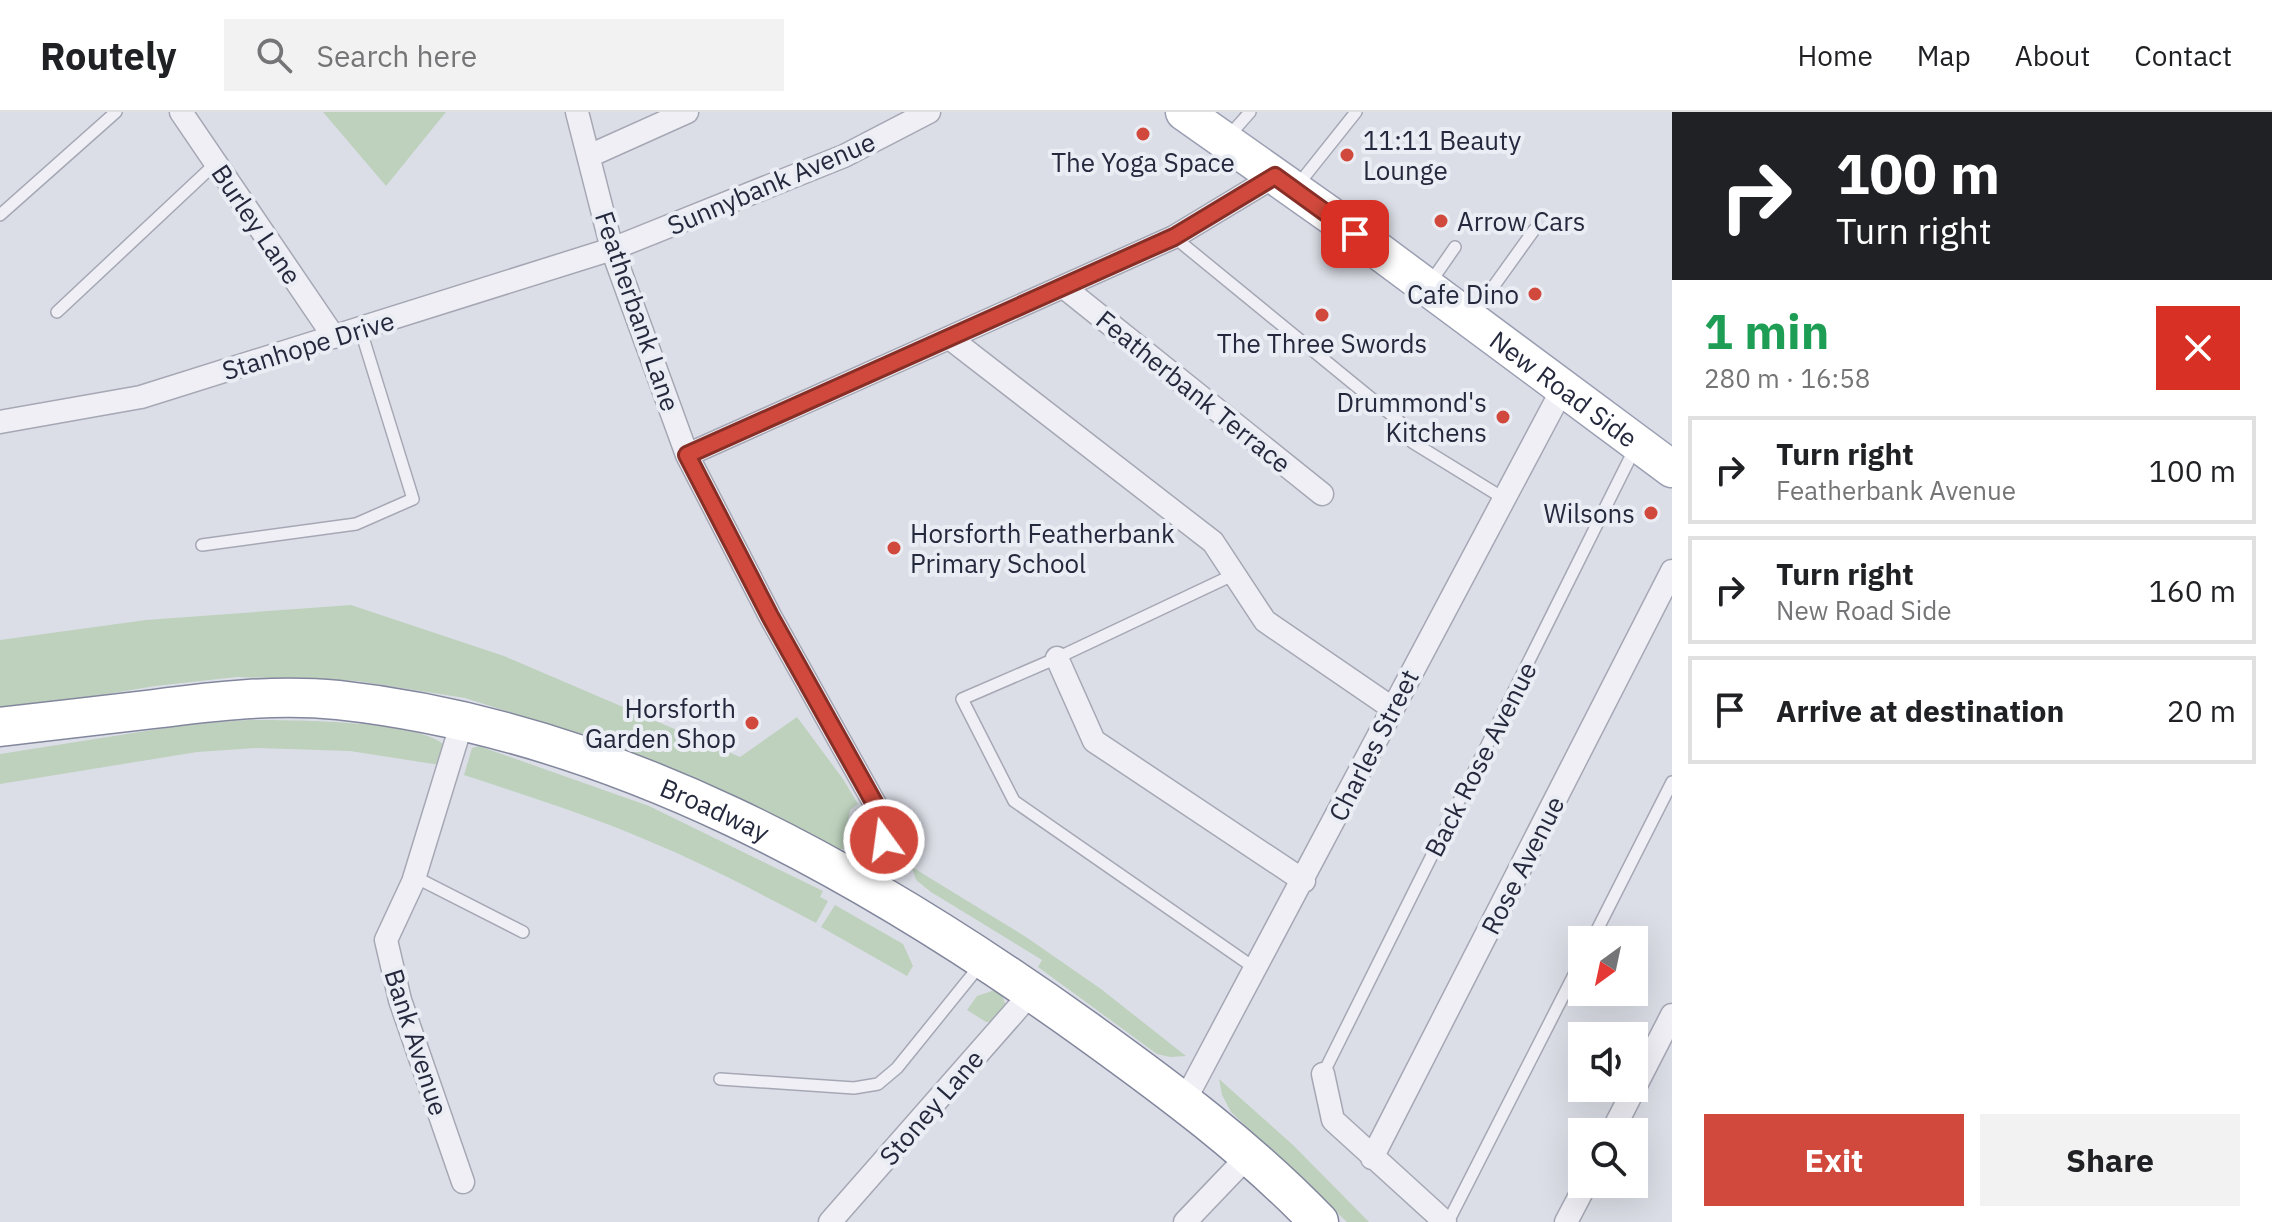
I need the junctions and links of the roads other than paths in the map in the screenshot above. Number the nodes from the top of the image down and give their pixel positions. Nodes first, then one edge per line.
1 (116, 112) edge
2 (181, 112) edge
3 (577, 112) edge
4 (687, 112) edge
5 (929, 112) edge
6 (1184, 112) edge
7 (1250, 112) edge
8 (1356, 112) edge
9 (1225, 141) junction
10 (589, 156) junction
11 (216, 163) junction
12 (1285, 183) junction
13 (0, 215) edge
14 (1534, 230) dead end
15 (1174, 237) junction
16 (1455, 247) dead end
17 (612, 249) junction
18 (1428, 287) junction
19 (1065, 288) junction
20 (57, 312) dead end
21 (1470, 319) junction
22 (360, 328) junction
23 (334, 337) junction
24 (951, 339) junction
25 (1563, 388) junction
26 (1399, 421) dead end
27 (0, 422) edge
28 (1412, 442) dead end
29 (1637, 444) junction
30 (687, 455) junction
31 (1672, 469) edge
32 (1322, 494) dead end
33 (1503, 498) junction
34 (202, 545) dead end
35 (1672, 571) edge
36 (1235, 574) junction
37 (1057, 658) junction
38 (1392, 708) junction
39 (463, 719) junction
40 (0, 727) edge
41 (1672, 782) edge
42 (415, 877) junction
43 (1304, 881) junction
44 (875, 893) junction
45 (1599, 926) edge
46 (523, 932) dead end
47 (984, 960) junction
48 (1256, 969) junction
49 (1568, 986) edge
50 (1032, 992) junction
51 (1672, 1015) edge
52 (1323, 1074) joint
53 (720, 1079) dead end
54 (1184, 1102) junction
55 (1619, 1118) edge
56 (1250, 1154) junction
57 (1372, 1158) junction
58 (463, 1182) dead end
59 (1579, 1198) edge
60 (830, 1222) edge
61 (1185, 1222) edge
62 (1319, 1222) edge
63 (1446, 1222) edge
64 (1566, 1222) edge

1 - 13 lane
2 - 11 street, Burley Lane
3 - 10 street, Featherbank Lane
4 - 10 street
5 - 17 street, Sunnybank Avenue
6 - 9 main road, New Road Side
7 - 9 lane
8 - 12 lane
9 - 12 main road, New Road Side
10 - 17 street, Featherbank Lane
11 - 20 lane
11 - 23 street, Burley Lane
12 - 15 street
12 - 18 main road, New Road Side
14 - 21 lane
15 - 19 street
15 - 26 lane
16 - 18 lane
17 - 22 street, Stanhope Drive
17 - 30 street, Featherbank Lane
18 - 21 main road, New Road Side
19 - 24 street
19 - 32 street, Featherbank Terrace
21 - 25 main road, New Road Side
22 - 23 street, Stanhope Drive
22 - 34 lane
23 - 27 street, Stanhope Drive
24 - 30 street
24 - 36 street
25 - 29 main road, New Road Side
25 - 33 street, Charles Street
28 - 33 lane
29 - 31 main road, New Road Side
29 - 52 lane, Back Rose Avenue
30 - 44 street, Featherbank Lane
33 - 38 street, Charles Street
35 - 57 street, Rose Avenue
36 - 37 lane
36 - 38 street
37 - 43 street
37 - 48 lane
38 - 43 street, Charles Street
39 - 40 highway, Broadway
39 - 42 street, Bank Avenue
39 - 44 highway, Broadway
41 - 45 lane
42 - 46 lane
42 - 58 street, Bank Avenue
43 - 48 street, Charles Street
44 - 47 highway, Broadway
47 - 50 highway, Broadway
47 - 53 lane
48 - 54 street, Charles Street
49 - 63 lane
50 - 54 highway, Broadway
50 - 60 street, Stoney Lane
51 - 55 street
52 - 57 street
54 - 56 highway, Broadway
56 - 61 street
56 - 62 highway, Broadway
57 - 63 street
59 - 64 street

